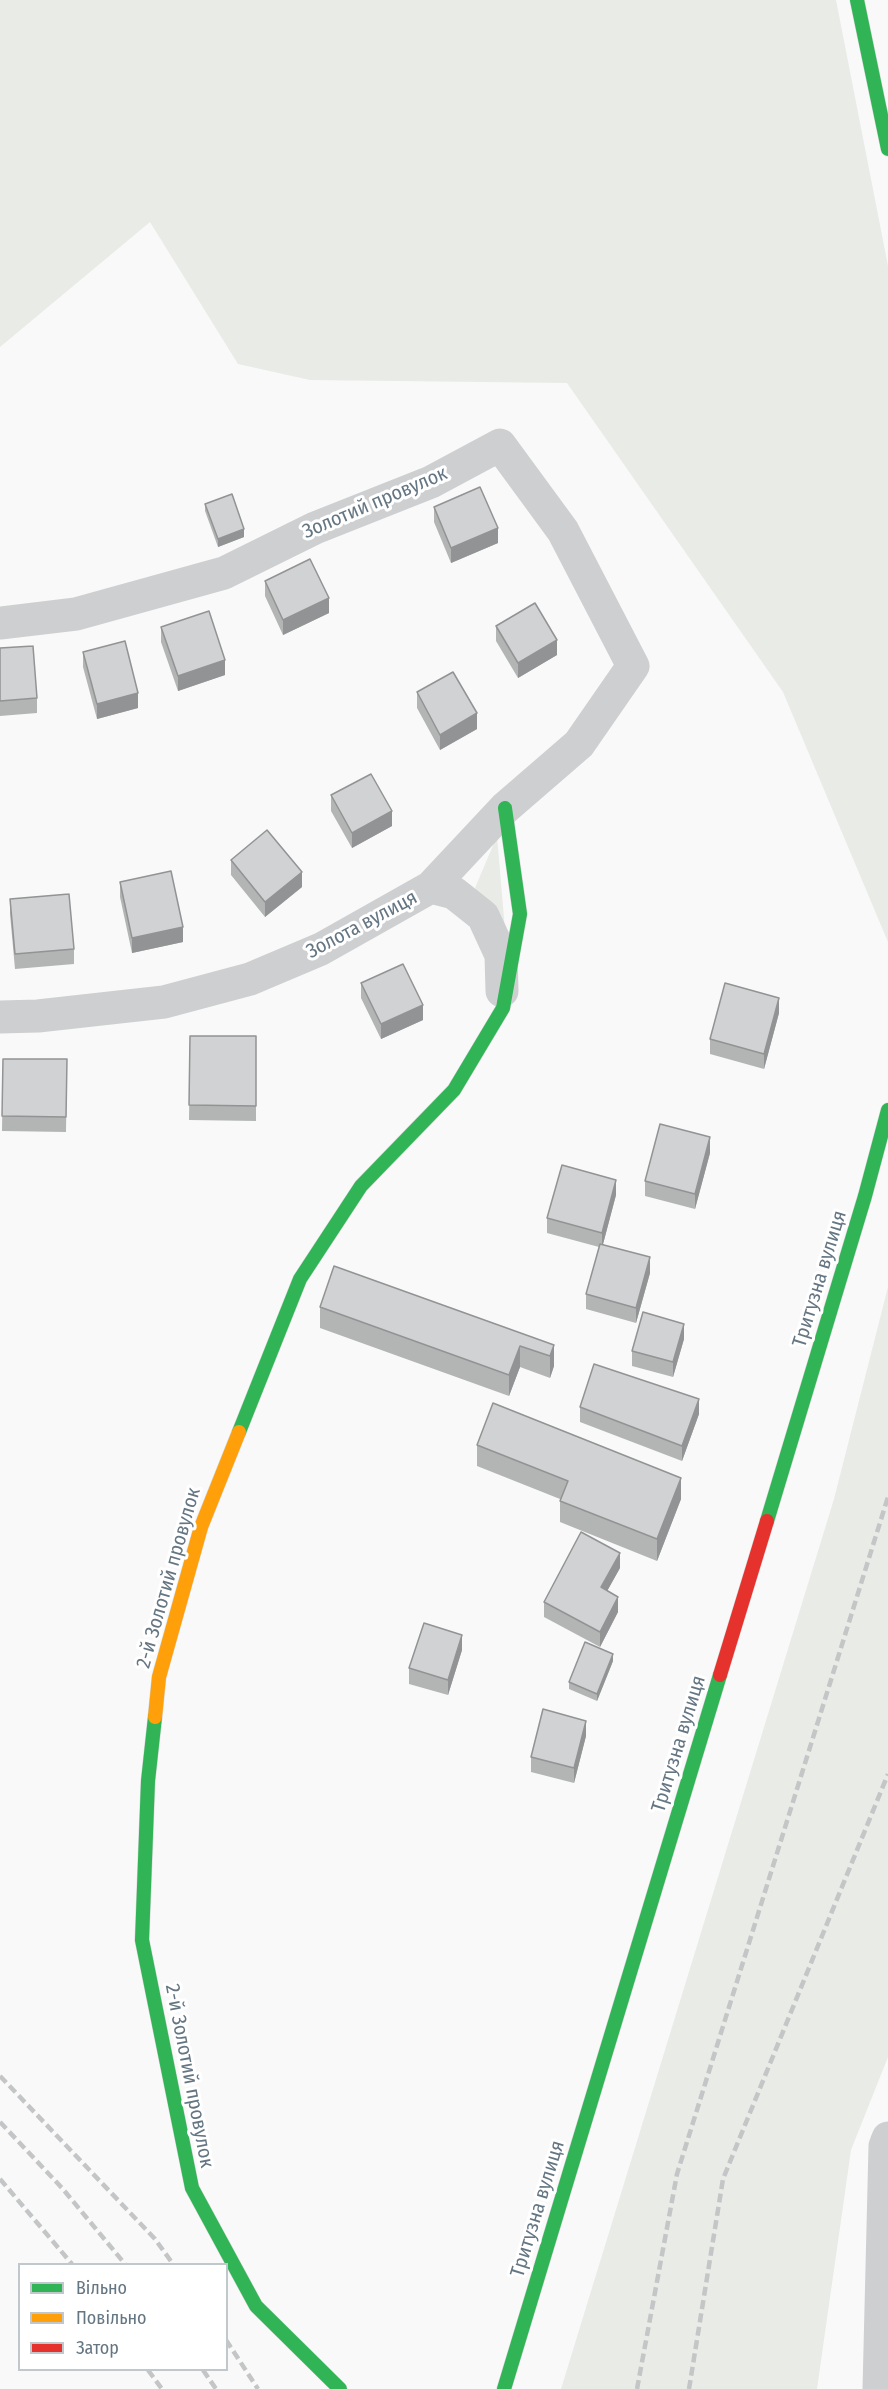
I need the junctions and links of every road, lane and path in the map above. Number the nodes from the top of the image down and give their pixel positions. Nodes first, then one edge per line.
1 (857, 0) edge
2 (888, 149) edge
3 (0, 623) edge
4 (633, 666) joint
5 (505, 808) junction
6 (431, 887) junction
7 (503, 1008) junction
8 (0, 1017) edge
9 (888, 1110) edge
10 (888, 2138) edge
11 (340, 2389) edge
12 (504, 2389) edge
13 (879, 2389) edge

1 - 2 street
3 - 4 street, Золотий провулок
4 - 5 street, Золота вулиця
5 - 6 street, Золота вулиця
5 - 7 street, 2-й Золотий провулок
6 - 7 street
6 - 8 street, Золота вулиця
7 - 11 street, 2-й Золотий провулок
9 - 12 street, Тритузна вулиця
10 - 13 street

